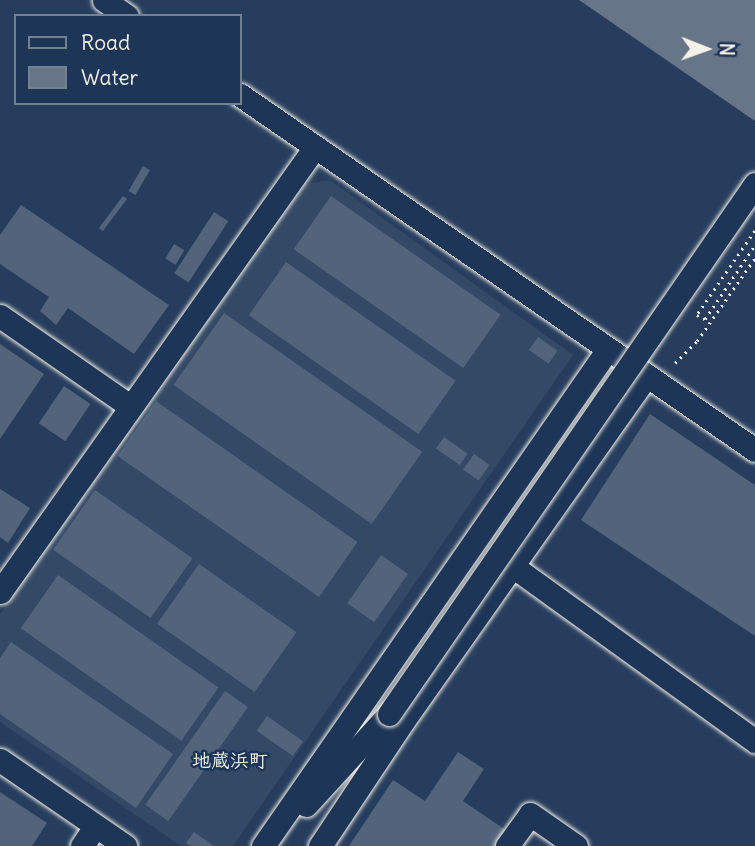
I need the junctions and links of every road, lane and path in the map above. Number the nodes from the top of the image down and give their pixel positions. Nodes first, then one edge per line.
1 (242, 96) edge
2 (314, 147) junction
3 (755, 184) edge
4 (755, 231) edge
5 (755, 245) edge
6 (755, 258) edge
7 (0, 316) edge
8 (608, 349) junction
9 (675, 363) dead end
10 (647, 375) junction
11 (130, 406) junction
12 (755, 450) edge
13 (511, 565) junction
14 (0, 592) edge
15 (389, 714) junction
16 (755, 741) edge
17 (0, 760) edge
18 (89, 837) edge
19 (125, 846) edge
20 (263, 846) edge
21 (269, 846) edge
22 (305, 846) edge
23 (320, 846) edge
24 (508, 846) edge
25 (576, 846) edge

1 - 2 street
2 - 8 street
2 - 11 street
3 - 15 street, bridge
4 - 5 path
6 - 9 path
7 - 11 street
8 - 10 street
8 - 20 street
10 - 12 street
10 - 13 street
11 - 14 street
13 - 16 street
13 - 23 street
15 - 21 street
15 - 22 street
17 - 18 street
18 - 19 street
24 - 25 street

